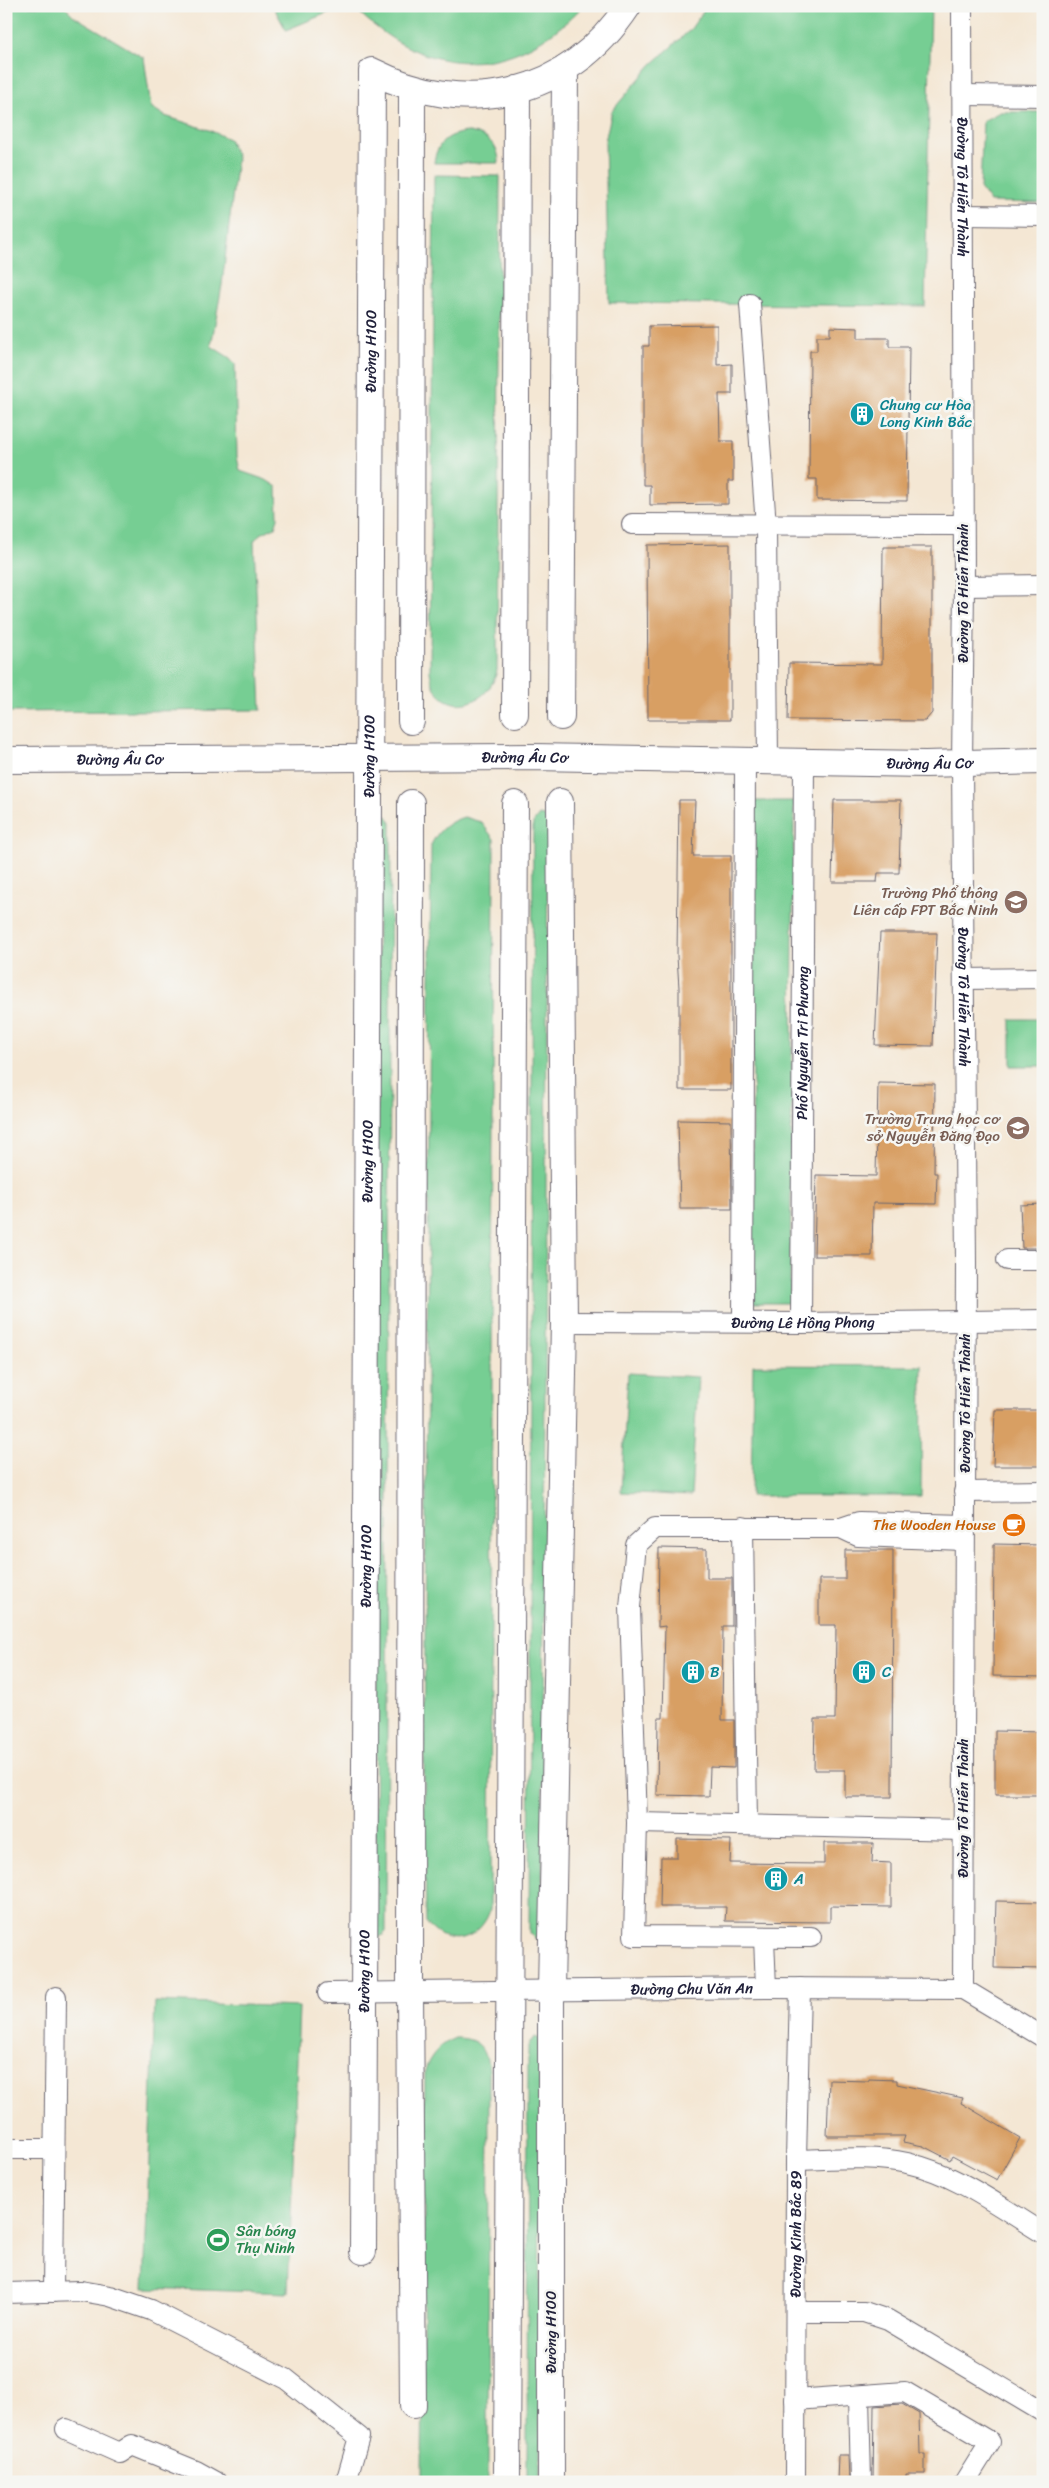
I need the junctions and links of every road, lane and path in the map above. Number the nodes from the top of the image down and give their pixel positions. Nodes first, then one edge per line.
1 (628, 6) edge
2 (962, 6) edge
3 (565, 69) junction
4 (412, 89) junction
5 (517, 90) junction
6 (964, 95) junction
7 (1043, 96) edge
8 (963, 215) junction
9 (1043, 216) edge
10 (750, 304) dead end
11 (632, 524) dead end
12 (962, 525) junction
13 (766, 526) junction
14 (1043, 585) edge
15 (964, 586) junction
16 (515, 714) dead end
17 (561, 717) dead end
18 (411, 721) dead end
19 (368, 758) junction
20 (6, 760) edge
21 (1043, 761) edge
22 (757, 762) junction
23 (804, 762) junction
24 (962, 763) junction
25 (560, 802) dead end
26 (411, 803) dead end
27 (515, 804) dead end
28 (1043, 978) edge
29 (964, 979) junction
30 (1006, 1260) dead end
31 (1043, 1260) edge
32 (1043, 1320) edge
33 (966, 1321) junction
34 (564, 1322) junction
35 (743, 1322) junction
36 (800, 1323) junction
37 (964, 1492) junction
38 (1043, 1492) edge
39 (743, 1527) junction
40 (964, 1532) junction
41 (638, 1823) junction
42 (746, 1824) junction
43 (963, 1830) junction
44 (811, 1937) dead end
45 (764, 1938) junction
46 (766, 1988) junction
47 (800, 1988) junction
48 (963, 1989) junction
49 (509, 1991) junction
50 (551, 1991) junction
51 (410, 1992) junction
52 (328, 1993) dead end
53 (363, 1993) junction
54 (56, 1997) dead end
55 (1043, 2037) edge
56 (6, 2148) edge
57 (54, 2149) junction
58 (796, 2160) junction
59 (1043, 2233) edge
60 (363, 2251) dead end
61 (53, 2292) junction
62 (6, 2293) edge
63 (796, 2312) junction
64 (859, 2396) junction
65 (795, 2400) junction
66 (413, 2405) dead end
67 (1043, 2412) edge
68 (66, 2429) dead end
69 (216, 2482) edge
70 (346, 2482) edge
71 (507, 2482) edge
72 (551, 2482) edge
73 (795, 2482) edge
74 (860, 2482) edge
75 (965, 2482) edge

1 - 3 main road
2 - 6 street, Đường Tô Hiến Thành
3 - 5 main road
3 - 17 main road
4 - 5 main road
4 - 18 main road
4 - 19 main road, Đường H100
5 - 16 main road
6 - 7 street
6 - 8 street, Đường Tô Hiến Thành
8 - 9 street
8 - 12 street, Đường Tô Hiến Thành
10 - 13 street
11 - 13 street
12 - 13 street
12 - 15 street, Đường Tô Hiến Thành
13 - 22 street
14 - 15 street
15 - 24 street, Đường Tô Hiến Thành
19 - 20 main road, Đường Âu Cơ
19 - 22 main road, Đường Âu Cơ
19 - 53 main road, Đường H100
21 - 24 main road, Đường Âu Cơ
22 - 23 main road, Đường Âu Cơ
22 - 35 street
23 - 24 main road, Đường Âu Cơ
23 - 36 street, Phố Nguyễn Tri Phương
24 - 29 street, Đường Tô Hiến Thành
25 - 34 main road, Đường H100
26 - 51 main road
27 - 49 main road
28 - 29 street
29 - 33 street, Đường Tô Hiến Thành
30 - 31 street
32 - 33 street, Đường Lê Hồng Phong
33 - 36 street, Đường Lê Hồng Phong
33 - 37 street, Đường Tô Hiến Thành
34 - 35 street, Đường Lê Hồng Phong
34 - 50 main road, Đường H100
35 - 36 street, Đường Lê Hồng Phong
37 - 38 street
37 - 40 street, Đường Tô Hiến Thành
39 - 40 street
39 - 41 street
39 - 42 street
40 - 43 street, Đường Tô Hiến Thành
41 - 42 street
41 - 45 street
42 - 43 street
43 - 48 street, Đường Tô Hiến Thành
44 - 45 street
45 - 46 street
46 - 47 street, Đường Chu Văn An
46 - 50 street, Đường Chu Văn An
47 - 48 street, Đường Chu Văn An
47 - 58 street, Đường Kinh Bắc 89
48 - 55 street
49 - 50 street, Đường Chu Văn An
49 - 51 street, Đường Chu Văn An
49 - 71 main road
50 - 72 main road, Đường H100
51 - 53 street, Đường Chu Văn An
51 - 66 main road
52 - 53 street, Đường Chu Văn An
53 - 60 main road, Đường H100
54 - 57 street
56 - 57 street
57 - 61 street
58 - 59 street
58 - 63 street, Đường Kinh Bắc 89
61 - 62 street
61 - 70 street
63 - 65 street, Đường Kinh Bắc 89
63 - 67 street
64 - 65 street
64 - 74 street
64 - 75 street
65 - 73 street, Đường Kinh Bắc 89
68 - 69 street

